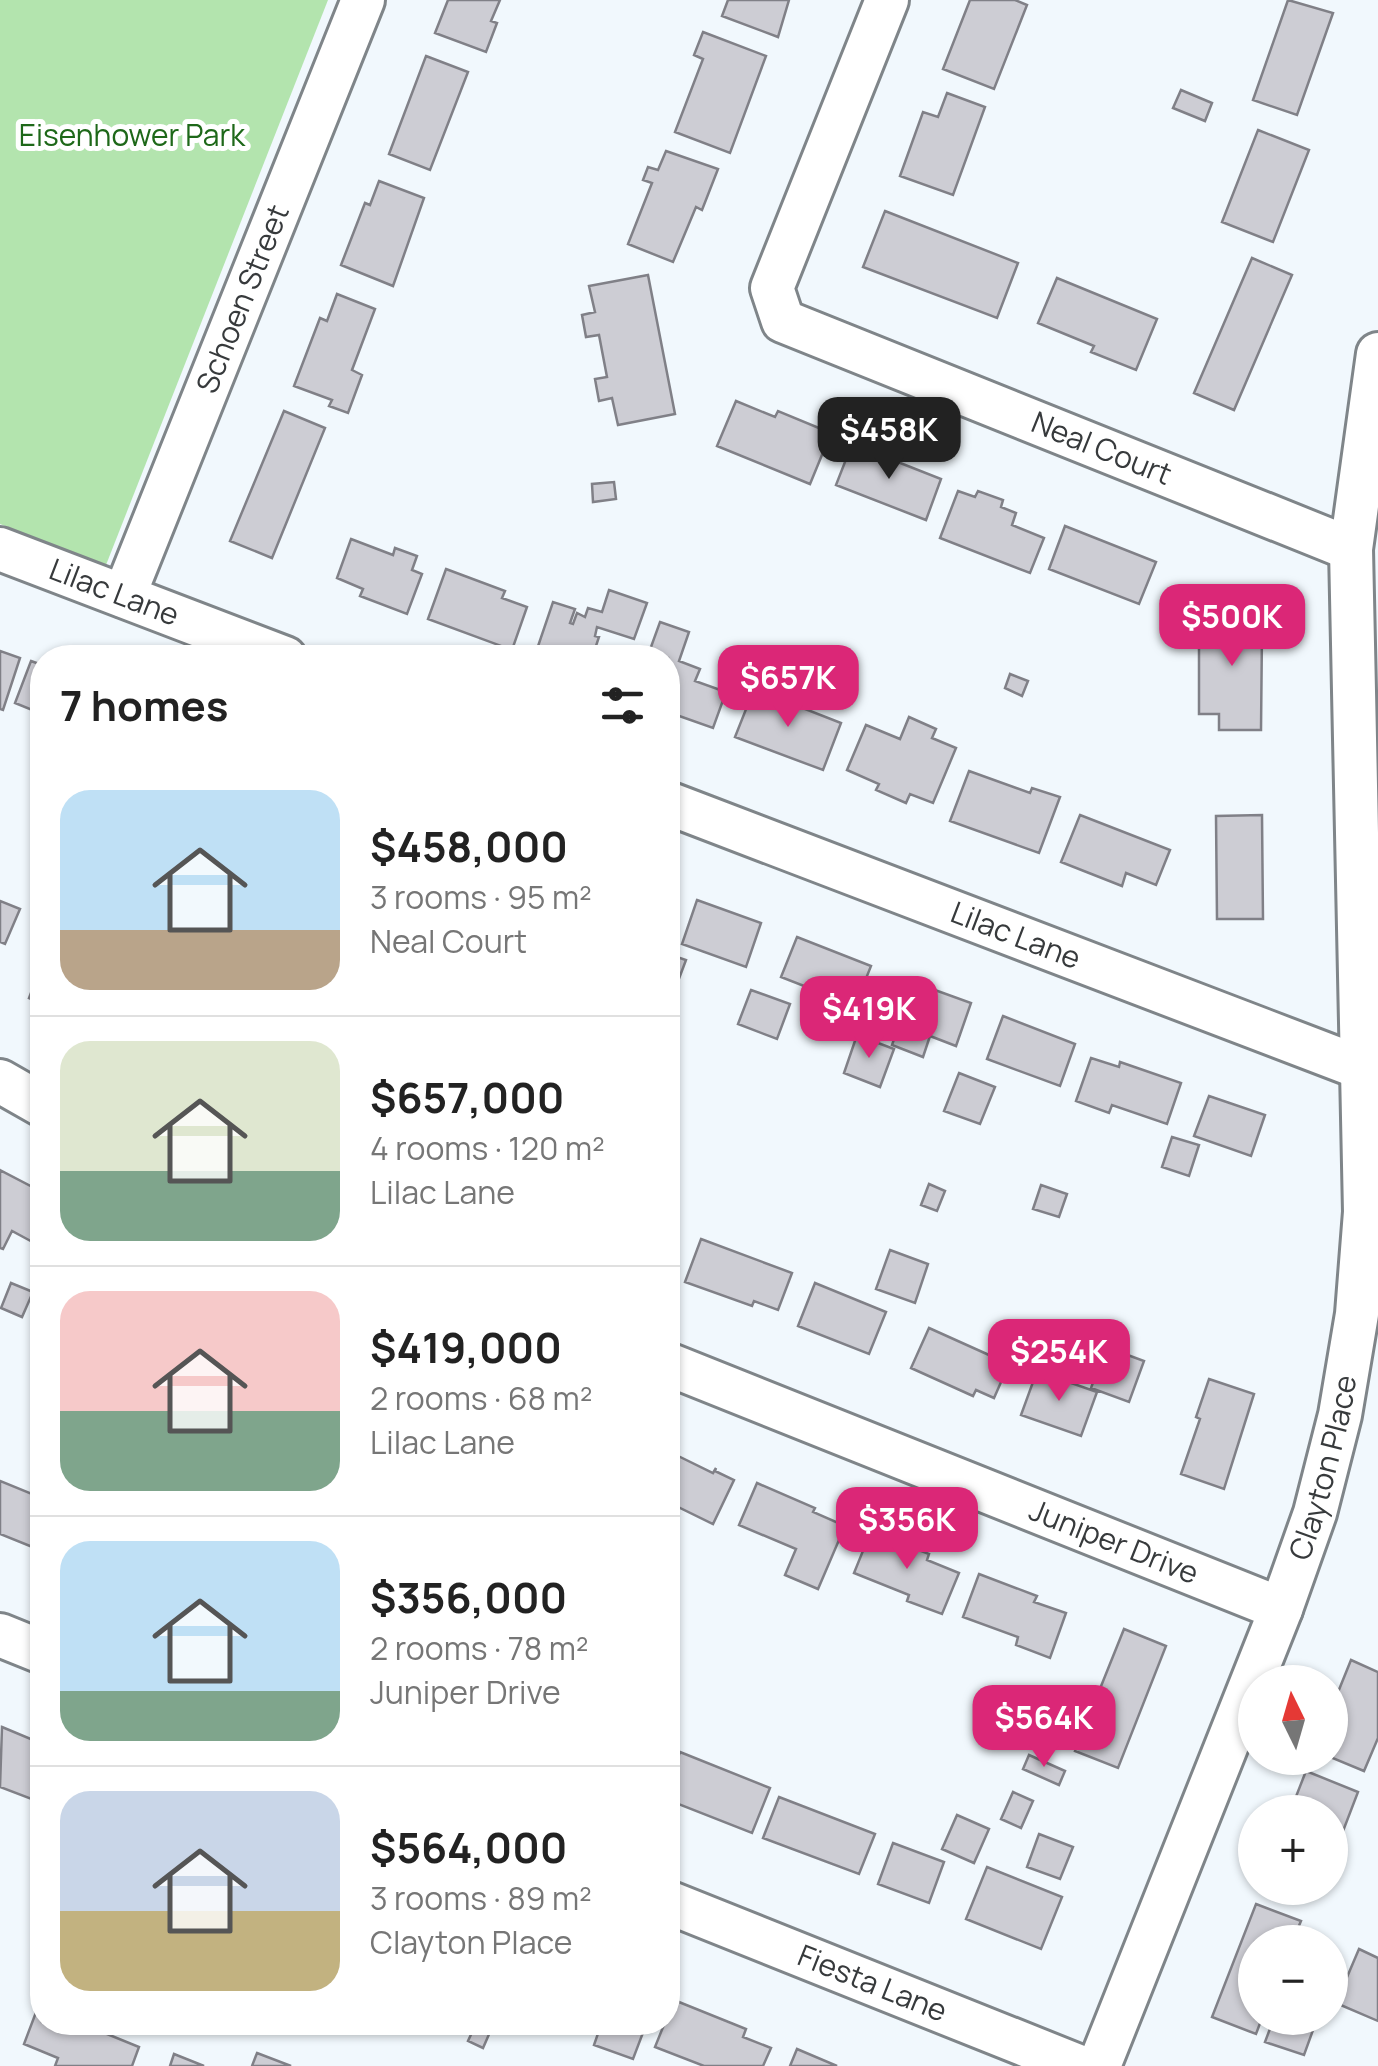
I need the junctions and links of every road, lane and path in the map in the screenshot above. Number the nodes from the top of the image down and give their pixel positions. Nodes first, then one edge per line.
1 (363, 0) edge
2 (887, 0) edge
3 (1378, 354) edge
4 (0, 549) edge
5 (1351, 549) junction
6 (124, 596) junction
7 (251, 645) edge
8 (680, 809) edge
9 (1364, 1069) junction
10 (0, 1081) edge
11 (30, 1098) edge
12 (680, 1369) edge
13 (1281, 1609) junction
14 (0, 1635) edge
15 (30, 1647) edge
16 (680, 1907) edge
17 (1078, 2066) edge
18 (1098, 2066) edge

1 - 6 street, Schoen Street
2 - 5 street, Neal Court
3 - 5 street, Clayton Place
4 - 6 street, Lilac Lane
5 - 9 street, Clayton Place
6 - 7 street, Lilac Lane
8 - 9 street, Lilac Lane
9 - 13 street, Clayton Place
10 - 11 street
12 - 13 street, Juniper Drive
13 - 18 street, Clayton Place
14 - 15 street
16 - 17 street, Fiesta Lane

